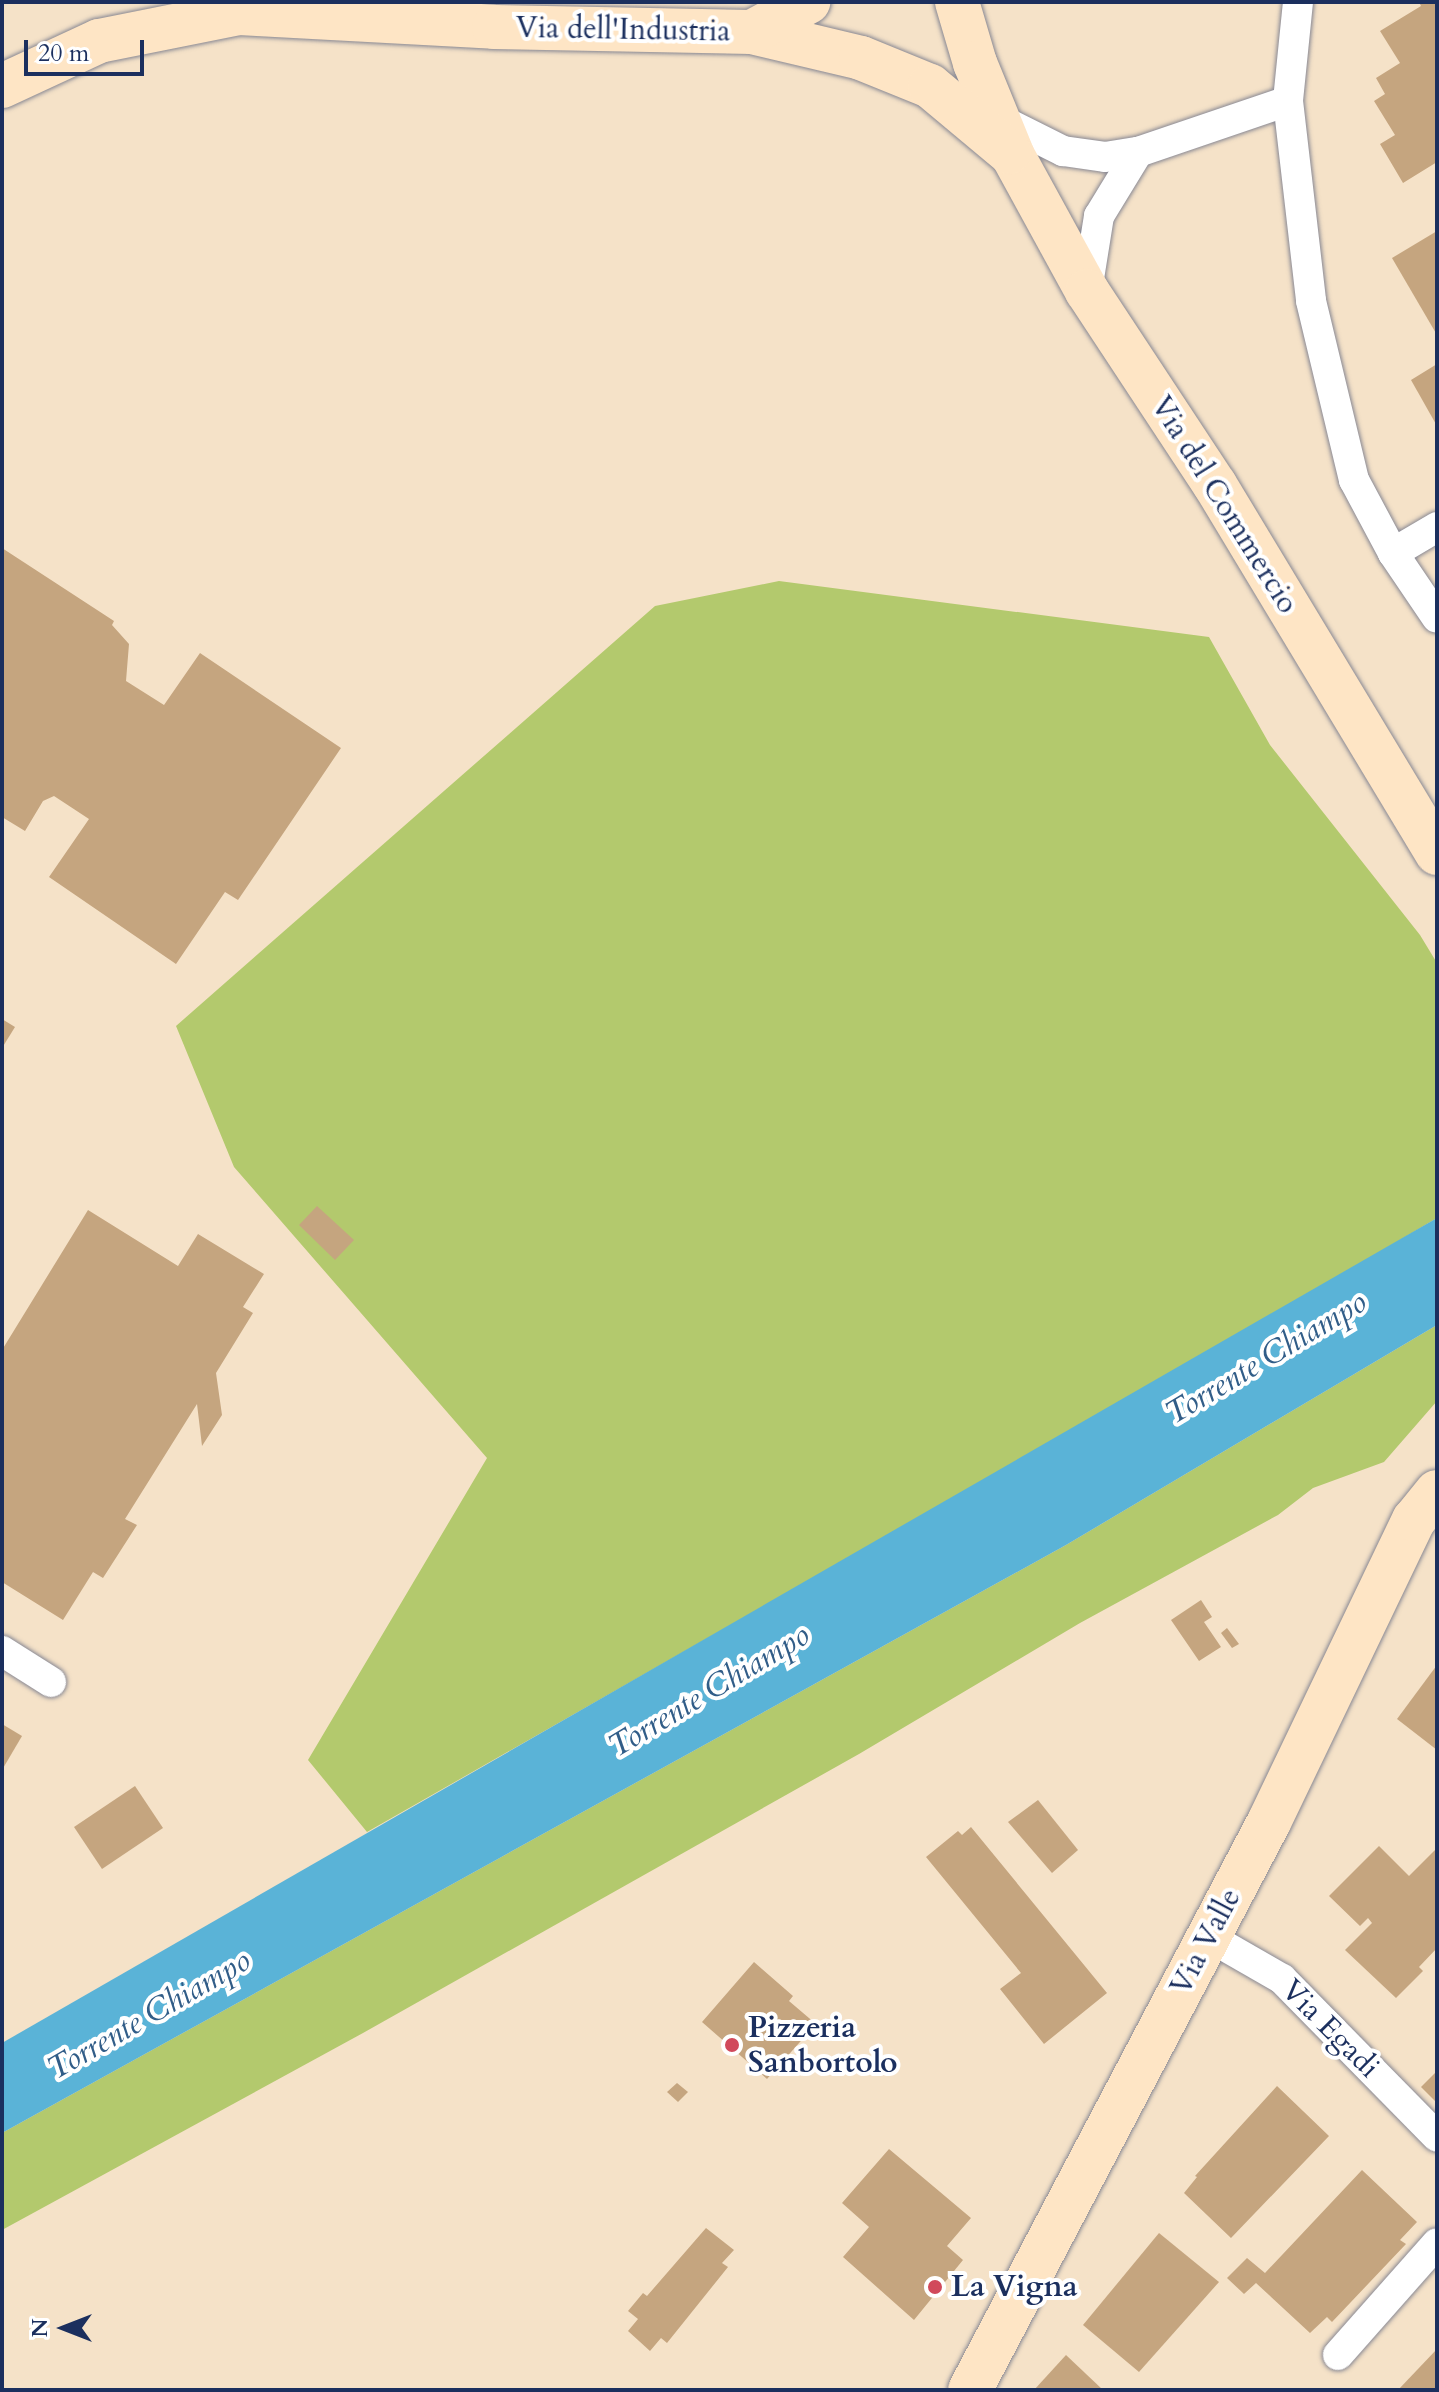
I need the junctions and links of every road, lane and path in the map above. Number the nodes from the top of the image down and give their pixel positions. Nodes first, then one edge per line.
1 (808, 2) edge
2 (957, 2) edge
3 (1298, 2) edge
4 (222, 8) edge
5 (752, 32) junction
6 (2, 86) edge
7 (1288, 101) junction
8 (1006, 138) junction
9 (1138, 152) junction
10 (1087, 291) junction
11 (1437, 527) edge
12 (1393, 553) junction
13 (1437, 618) edge
14 (1437, 853) edge
15 (1437, 1492) edge
16 (2, 1651) edge
17 (51, 1682) dead end
18 (1209, 1937) junction
19 (1437, 2137) edge
20 (1437, 2243) edge
21 (1338, 2355) dead end
22 (970, 2390) edge

1 - 5 main road, Via dell'Industria
2 - 8 main road, Via del Commercio
3 - 7 street
4 - 5 main road, Via dell'Industria
4 - 6 main road, Via dell'Industria
5 - 8 main road
7 - 9 street
7 - 12 street
8 - 9 street
8 - 10 main road, Via del Commercio
9 - 10 street
10 - 14 main road, Via del Commercio
11 - 12 street
12 - 13 street
15 - 18 main road, Via Valle
16 - 17 street
18 - 19 street, Via Egadi
18 - 22 main road, Via Valle
20 - 21 street

